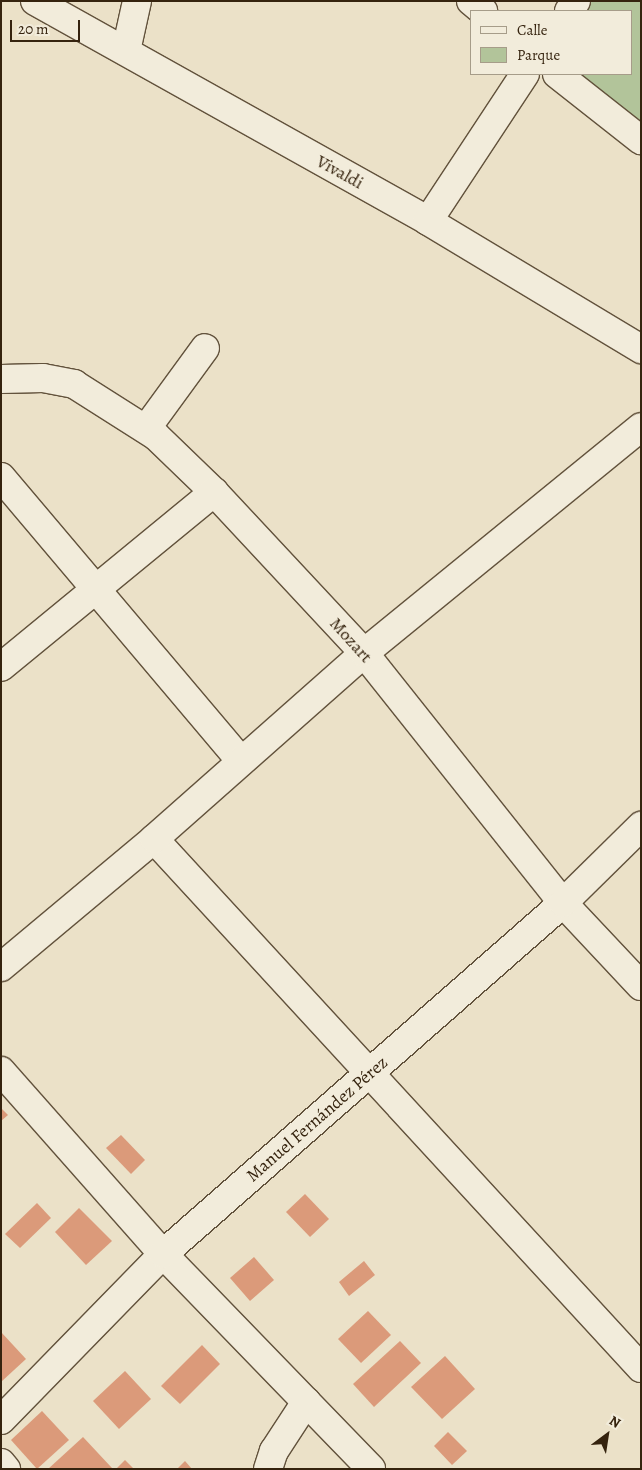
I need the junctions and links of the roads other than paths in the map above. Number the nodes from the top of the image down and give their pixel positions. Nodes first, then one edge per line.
1 (35, 1) edge
2 (136, 1) edge
3 (471, 1) edge
4 (482, 10) edge
5 (126, 51) junction
6 (524, 75) edge
7 (558, 75) edge
8 (641, 140) edge
9 (428, 221) junction
10 (205, 348) dead end
11 (641, 349) edge
12 (1, 379) edge
13 (641, 427) edge
14 (146, 429) junction
15 (1, 477) edge
16 (214, 492) junction
17 (95, 588) junction
18 (364, 653) junction
19 (1, 667) edge
20 (241, 761) junction
21 (641, 826) edge
22 (154, 840) junction
23 (562, 903) junction
24 (1, 967) edge
25 (641, 986) edge
26 (1, 1071) edge
27 (370, 1072) junction
28 (163, 1254) junction
29 (641, 1368) edge
30 (306, 1402) junction
31 (1, 1420) edge
32 (1, 1463) edge
33 (6, 1469) edge
34 (268, 1469) edge
35 (371, 1469) edge

1 - 5 street, Vivaldi
2 - 5 street
3 - 4 street
5 - 9 street, Vivaldi
6 - 9 street
7 - 8 street
9 - 11 street, Vivaldi
10 - 14 street
12 - 14 street, Mozart
13 - 18 street
14 - 16 street, Mozart
15 - 17 street
16 - 17 street
16 - 18 street, Mozart
17 - 19 street
17 - 20 street
18 - 20 street
18 - 23 street, Mozart
20 - 22 street
21 - 23 street, Manuel Fernández Pérez
22 - 24 street
22 - 27 street
23 - 25 street, Mozart
23 - 27 street, Manuel Fernández Pérez
26 - 28 street
27 - 28 street, Manuel Fernández Pérez
27 - 29 street
28 - 30 street
28 - 31 street, Manuel Fernández Pérez
30 - 34 street
30 - 35 street
32 - 33 street

